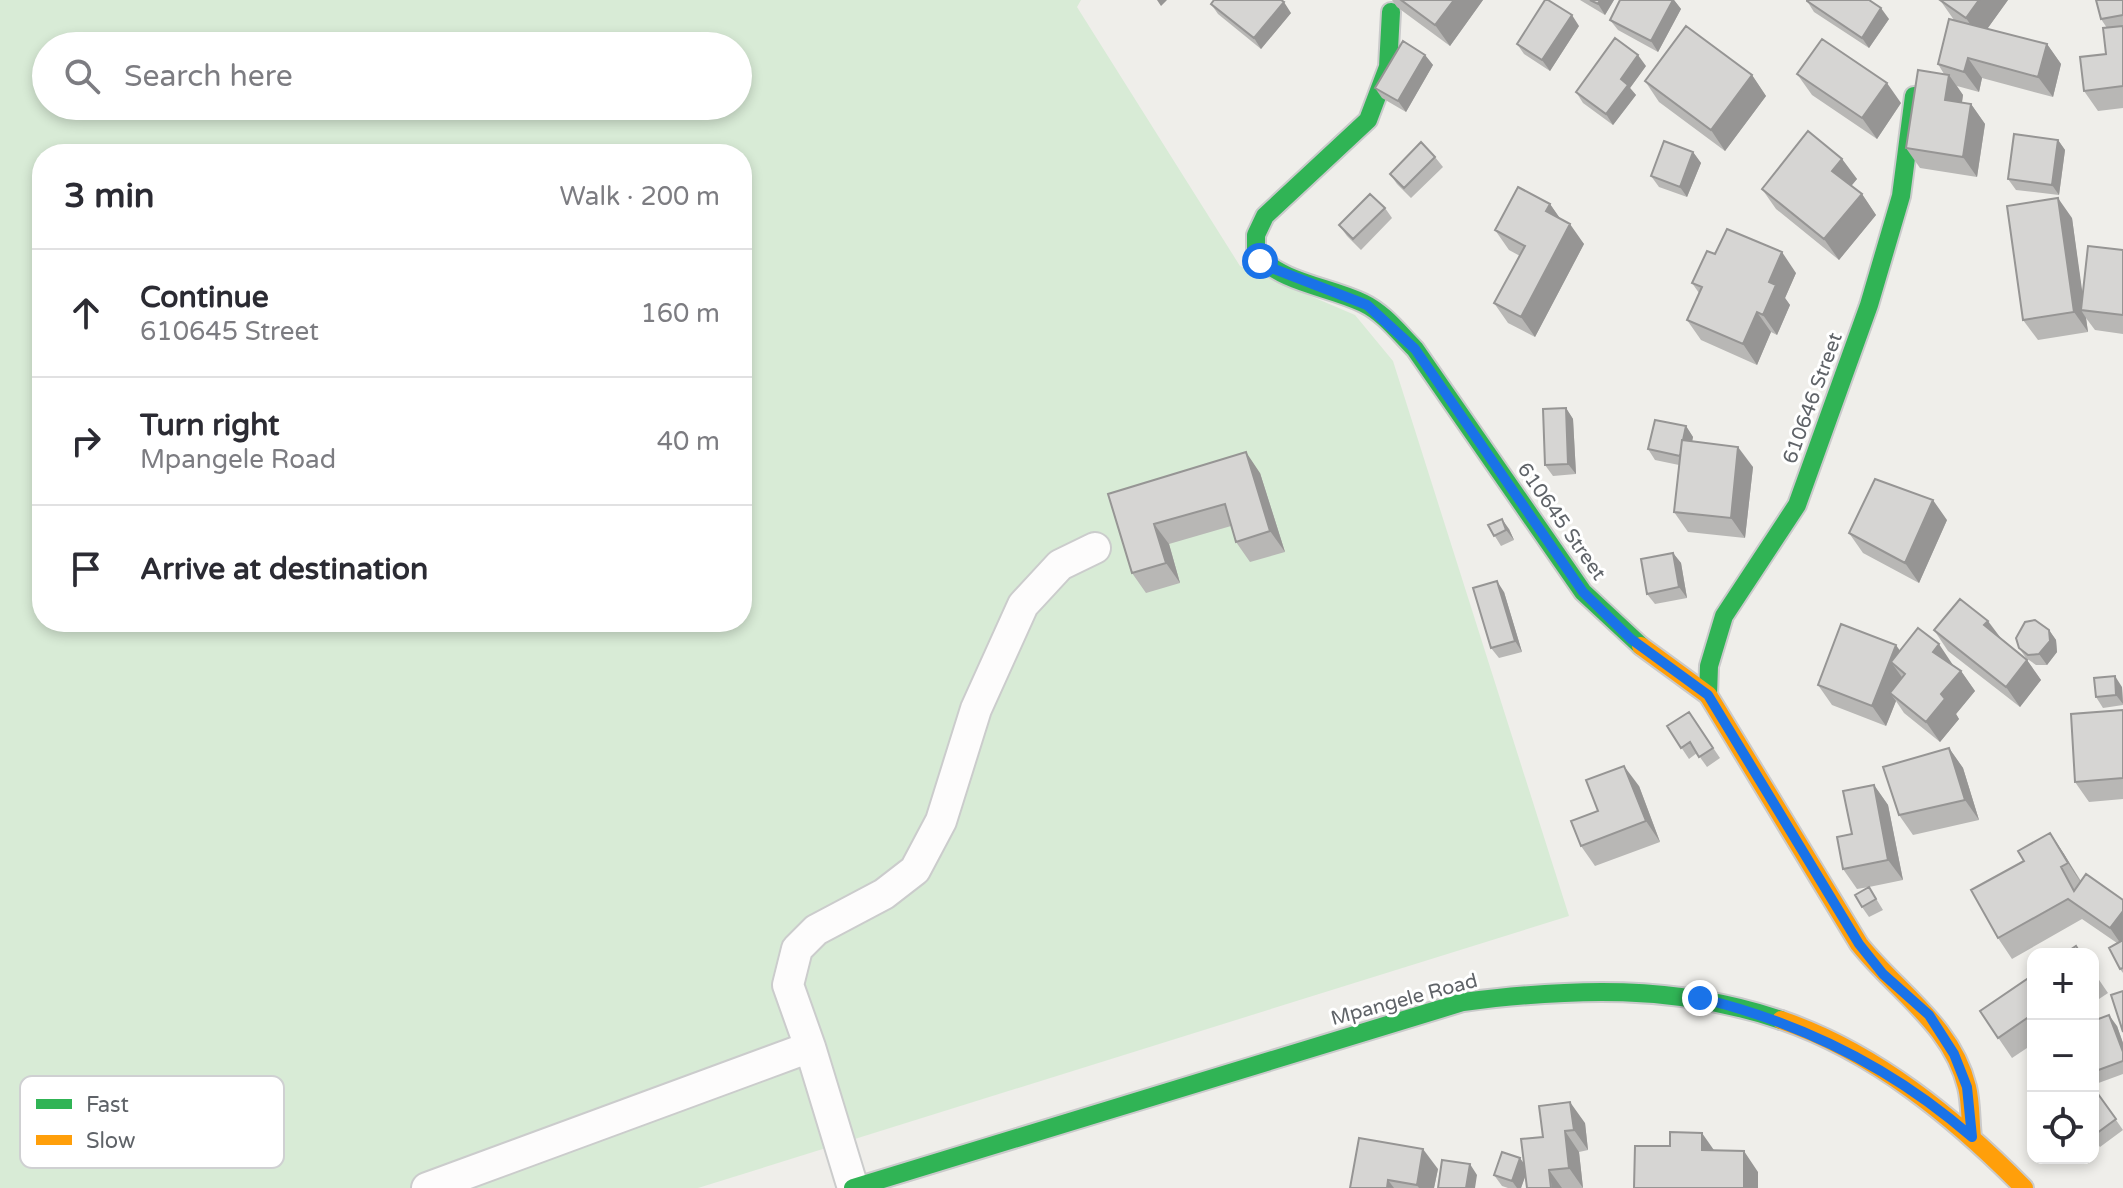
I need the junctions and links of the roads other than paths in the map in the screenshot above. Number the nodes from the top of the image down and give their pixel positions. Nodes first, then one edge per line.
1 (1391, 12) dead end
2 (1914, 96) edge
3 (1095, 548) dead end
4 (1708, 695) junction
5 (810, 1047) junction
6 (1972, 1137) junction
7 (427, 1188) edge
8 (853, 1188) edge
9 (2024, 1188) edge

1 - 4 street, 610645 Street
2 - 4 street, 610646 Street
3 - 5 lane
4 - 6 street, 610645 Street
5 - 7 lane
5 - 8 lane
6 - 8 street, Mpangele Road
6 - 9 street, Mpangele Road

